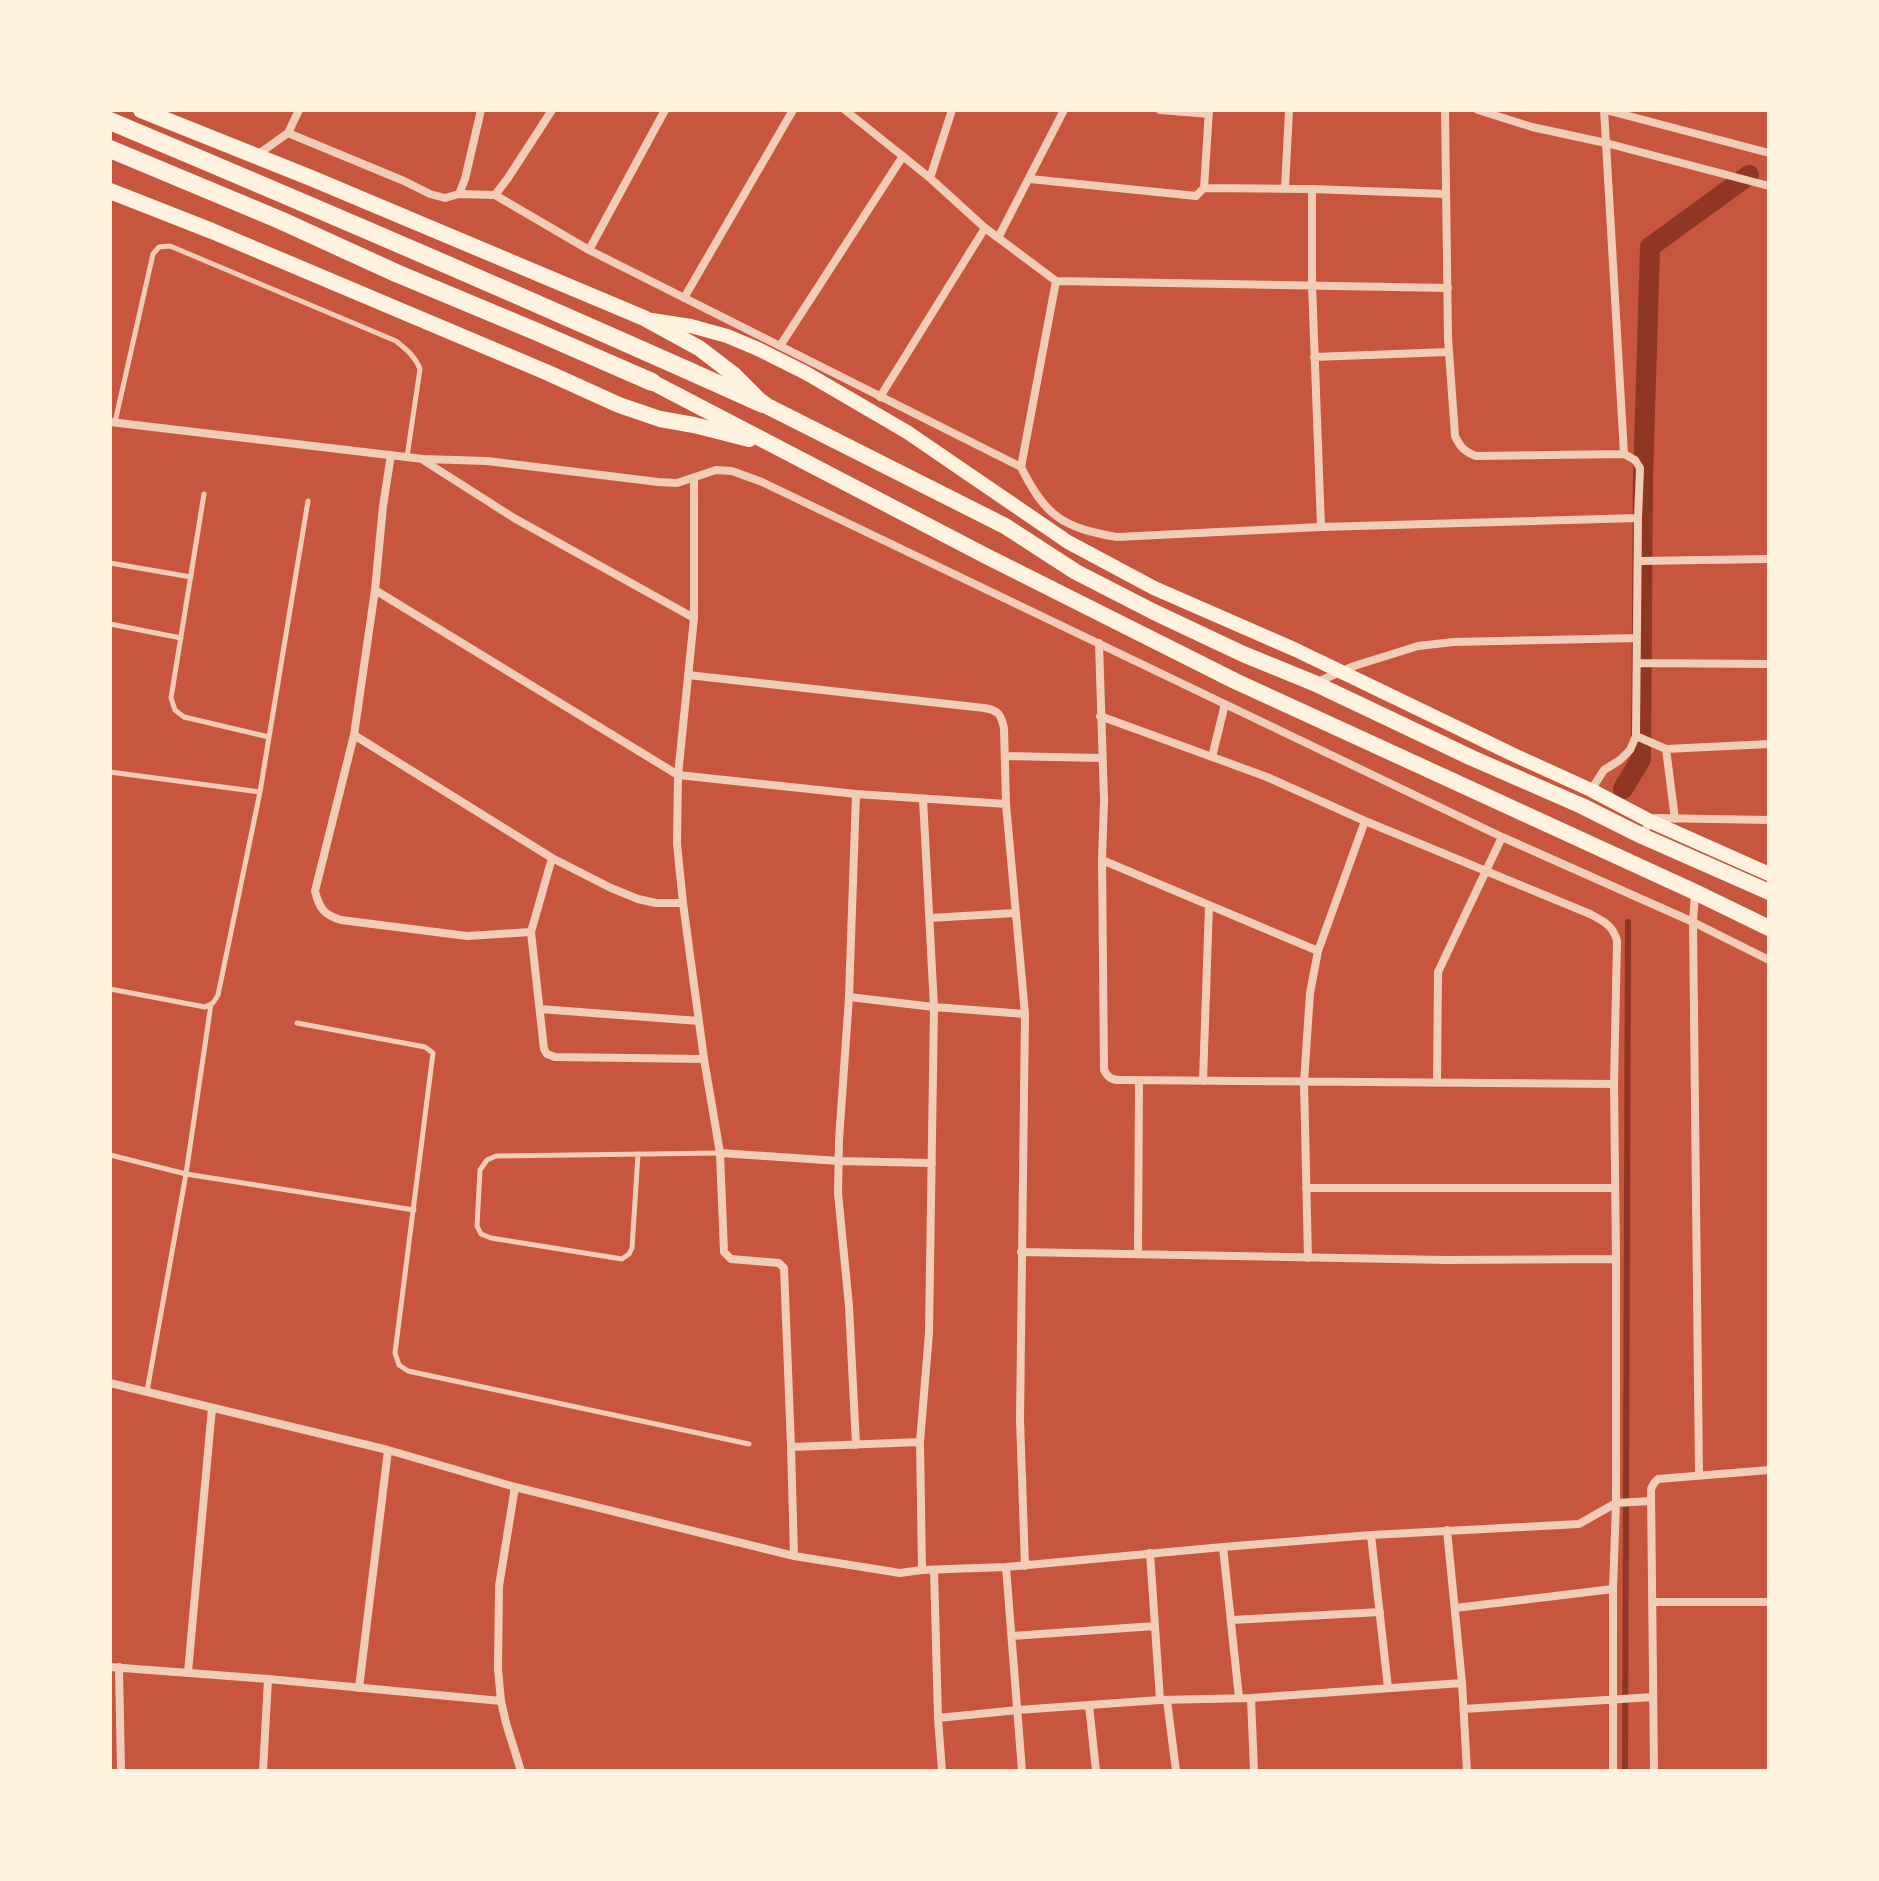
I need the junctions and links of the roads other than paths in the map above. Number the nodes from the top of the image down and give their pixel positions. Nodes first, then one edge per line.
1 (141, 110) edge
2 (299, 110) edge
3 (481, 110) edge
4 (552, 110) edge
5 (665, 110) edge
6 (793, 110) edge
7 (952, 110) edge
8 (1064, 110) edge
9 (1160, 110) edge
10 (1289, 110) edge
11 (1445, 110) edge
12 (1478, 110) edge
13 (1605, 110) edge
14 (850, 112) edge
15 (1209, 112) edge
16 (110, 121) edge
17 (288, 133) junction
18 (1606, 143) junction
19 (110, 149) edge
20 (1769, 153) edge
21 (255, 156) junction
22 (903, 156) junction
23 (930, 178) junction
24 (1030, 179) junction
25 (1769, 186) edge
26 (1204, 188) junction
27 (1285, 188) junction
28 (1312, 189) junction
29 (110, 191) edge
30 (459, 194) junction
31 (1446, 194) junction
32 (495, 195) junction
33 (985, 228) junction
34 (998, 238) junction
35 (589, 250) junction
36 (1056, 281) junction
37 (1312, 284) junction
38 (1448, 288) junction
39 (684, 298) junction
40 (644, 318) junction
41 (780, 346) junction
42 (1449, 352) junction
43 (1314, 357) junction
44 (652, 382) joint
45 (880, 397) junction
46 (763, 404) junction
47 (112, 422) edge
48 (777, 446) junction
49 (1624, 454) junction
50 (391, 455) junction
51 (406, 458) junction
52 (423, 459) junction
53 (1021, 467) junction
54 (694, 478) junction
55 (204, 494) dead end
56 (308, 501) dead end
57 (1638, 518) junction
58 (1321, 527) junction
59 (1769, 559) edge
60 (1638, 561) junction
61 (110, 563) edge
62 (191, 577) junction
63 (375, 590) junction
64 (694, 618) junction
65 (110, 624) edge
66 (181, 638) junction
67 (1637, 638) junction
68 (1099, 643) junction
69 (1637, 663) junction
70 (1769, 664) edge
71 (1340, 672) junction
72 (688, 675) junction
73 (1314, 683) junction
74 (1225, 704) junction
75 (1100, 716) junction
76 (354, 735) junction
77 (1636, 736) junction
78 (269, 737) junction
79 (1769, 744) edge
80 (1666, 749) junction
81 (1005, 756) junction
82 (1212, 757) junction
83 (1101, 758) junction
84 (110, 772) edge
85 (678, 775) junction
86 (1591, 790) junction
87 (260, 792) junction
88 (856, 794) junction
89 (923, 799) junction
90 (1006, 804) junction
91 (1675, 819) junction
92 (1769, 820) edge
93 (1365, 821) junction
94 (1646, 828) junction
95 (1502, 837) junction
96 (552, 858) junction
97 (1102, 860) junction
98 (1487, 871) junction
99 (1769, 874) edge
100 (1695, 892) junction
101 (1769, 892) edge
102 (683, 903) junction
103 (1209, 905) junction
104 (1015, 913) junction
105 (930, 918) junction
106 (1693, 922) junction
107 (1769, 928) edge
108 (531, 932) junction
109 (1318, 951) junction
110 (1769, 960) edge
111 (110, 989) edge
112 (849, 997) junction
113 (211, 1004) junction
114 (934, 1007) junction
115 (540, 1009) junction
116 (1025, 1014) junction
117 (699, 1021) junction
118 (297, 1023) dead end
119 (704, 1059) junction
120 (1139, 1081) junction
121 (1203, 1081) junction
122 (1304, 1082) junction
123 (1437, 1083) junction
124 (1614, 1084) junction
125 (720, 1153) junction
126 (638, 1154) junction
127 (110, 1155) edge
128 (839, 1161) junction
129 (932, 1163) junction
130 (186, 1174) junction
131 (1306, 1188) junction
132 (1615, 1188) junction
133 (414, 1210) junction
134 (1021, 1252) junction
135 (1138, 1254) junction
136 (1308, 1258) junction
137 (1616, 1259) junction
138 (110, 1383) edge
139 (147, 1392) junction
140 (212, 1408) junction
141 (920, 1442) junction
142 (749, 1444) dead end
143 (856, 1445) junction
144 (791, 1447) junction
145 (388, 1450) junction
146 (1769, 1470) edge
147 (1699, 1475) junction
148 (515, 1487) junction
149 (1646, 1501) junction
150 (1618, 1503) junction
151 (1447, 1530) junction
152 (1371, 1535) junction
153 (1223, 1547) junction
154 (1150, 1553) junction
155 (794, 1556) junction
156 (1025, 1566) junction
157 (1006, 1567) junction
158 (922, 1570) junction
159 (934, 1570) junction
160 (1613, 1589) junction
161 (1652, 1602) junction
162 (1769, 1602) edge
163 (1455, 1608) junction
164 (1380, 1612) junction
165 (1232, 1620) junction
166 (1155, 1626) junction
167 (1012, 1636) junction
168 (114, 1667) edge
169 (188, 1672) junction
170 (268, 1679) junction
171 (1462, 1683) junction
172 (359, 1688) junction
173 (1388, 1688) junction
174 (1653, 1697) junction
175 (1239, 1698) junction
176 (1251, 1698) junction
177 (1612, 1699) junction
178 (1164, 1700) junction
179 (501, 1701) junction
180 (1089, 1705) junction
181 (1464, 1709) junction
182 (1018, 1710) junction
183 (938, 1718) junction
184 (121, 1771) edge
185 (263, 1771) edge
186 (521, 1771) edge
187 (942, 1771) edge
188 (1022, 1771) edge
189 (1096, 1771) edge
190 (1176, 1771) edge
191 (1254, 1771) edge
192 (1467, 1771) edge
193 (1613, 1771) edge
194 (1654, 1771) edge

1 - 21 highway
2 - 17 street
3 - 30 street
4 - 32 street
5 - 35 street
6 - 39 street
7 - 23 street
8 - 24 street
9 - 15 street
10 - 27 street
11 - 31 street
12 - 18 street
13 - 18 street
13 - 20 street
14 - 22 street
15 - 26 street
16 - 46 highway
17 - 21 street
17 - 30 street
18 - 25 street
18 - 49 street
19 - 44 highway
21 - 40 highway
22 - 23 street
22 - 41 street
23 - 33 street
24 - 26 street
24 - 34 street
26 - 27 street
27 - 28 street
28 - 31 street
28 - 37 street
29 - 48 highway
30 - 32 street
31 - 38 street
32 - 35 street
33 - 34 street
33 - 45 street
34 - 36 street
35 - 39 street
36 - 37 street
36 - 53 street
37 - 38 street
37 - 43 street
38 - 42 street
39 - 41 street
40 - 46 highway
40 - 71 main road
41 - 45 street
42 - 43 street
42 - 49 street
43 - 58 street
44 - 48 highway
45 - 53 street
46 - 73 highway
47 - 50 street
47 - 51 lane
48 - 100 highway
49 - 57 street
50 - 51 street
50 - 63 street
51 - 52 street
52 - 54 street
52 - 64 street
53 - 58 street
54 - 64 street
54 - 68 street
55 - 62 lane
56 - 78 lane
57 - 58 street
57 - 60 street
59 - 60 street
60 - 67 street
61 - 62 lane
62 - 66 lane
63 - 76 street
63 - 85 street
64 - 72 street
65 - 66 lane
66 - 78 lane
67 - 69 street
67 - 71 street
68 - 74 street
68 - 75 street
69 - 70 street
69 - 77 street
71 - 73 street
71 - 86 main road
72 - 81 street
72 - 85 street
73 - 94 highway
74 - 82 street
74 - 95 street
75 - 82 street
75 - 83 street
76 - 96 street
76 - 108 street
77 - 80 street
77 - 86 street
78 - 87 lane
79 - 80 street
80 - 91 street
81 - 83 street
81 - 90 street
82 - 93 street
83 - 97 street
84 - 87 lane
85 - 88 street
85 - 102 street
86 - 94 main road
87 - 113 lane
88 - 89 street
88 - 112 street
89 - 90 street
89 - 105 street
90 - 104 street
91 - 92 street
91 - 94 street
93 - 98 street
93 - 109 street
94 - 99 main road
94 - 101 highway
95 - 98 street
95 - 106 street
96 - 102 street
96 - 108 street
97 - 103 street
97 - 120 street
98 - 123 street
98 - 124 street
100 - 106 street
100 - 107 highway
102 - 117 street
103 - 109 street
103 - 121 street
104 - 105 street
104 - 116 street
105 - 114 street
106 - 110 street
106 - 147 street
108 - 115 street
109 - 122 street
111 - 113 lane
112 - 114 street
112 - 128 street
113 - 130 lane
114 - 116 street
114 - 129 street
115 - 117 street
115 - 119 street
116 - 134 street
117 - 119 street
118 - 133 lane
119 - 125 street
120 - 121 street
120 - 135 street
121 - 122 street
122 - 123 street
122 - 131 street
123 - 124 street
124 - 132 street
125 - 126 lane
125 - 128 street
125 - 144 street
126 - 126 lane
127 - 130 lane
128 - 129 street
128 - 143 street
129 - 141 street
130 - 133 lane
130 - 139 lane
131 - 132 street
131 - 136 street
132 - 137 street
133 - 142 lane
134 - 135 street
134 - 156 street
135 - 136 street
136 - 137 street
137 - 150 street
138 - 139 street
139 - 140 street
140 - 145 street
140 - 169 street
141 - 143 street
141 - 158 street
143 - 144 street
144 - 155 street
145 - 148 street
145 - 172 street
146 - 147 street
147 - 149 street
148 - 155 street
148 - 179 street
149 - 150 street
149 - 161 street
150 - 151 street
150 - 160 street
151 - 152 street
151 - 163 street
152 - 153 street
152 - 164 street
153 - 154 street
153 - 165 street
154 - 156 street
154 - 166 street
155 - 158 street
156 - 157 street
157 - 159 street
157 - 167 street
158 - 159 street
159 - 183 street
160 - 163 street
160 - 177 street
161 - 162 street
161 - 174 street
163 - 171 street
164 - 165 street
164 - 173 street
165 - 175 street
166 - 167 street
166 - 178 street
167 - 182 street
168 - 169 street
168 - 184 street
169 - 170 street
170 - 172 street
170 - 185 street
171 - 173 street
171 - 181 street
172 - 179 street
173 - 176 street
174 - 177 street
174 - 194 street
175 - 176 street
175 - 178 street
176 - 191 street
177 - 181 street
177 - 193 street
178 - 180 street
178 - 190 street
179 - 186 street
180 - 182 street
180 - 189 street
181 - 192 street
182 - 183 street
182 - 188 street
183 - 187 street

